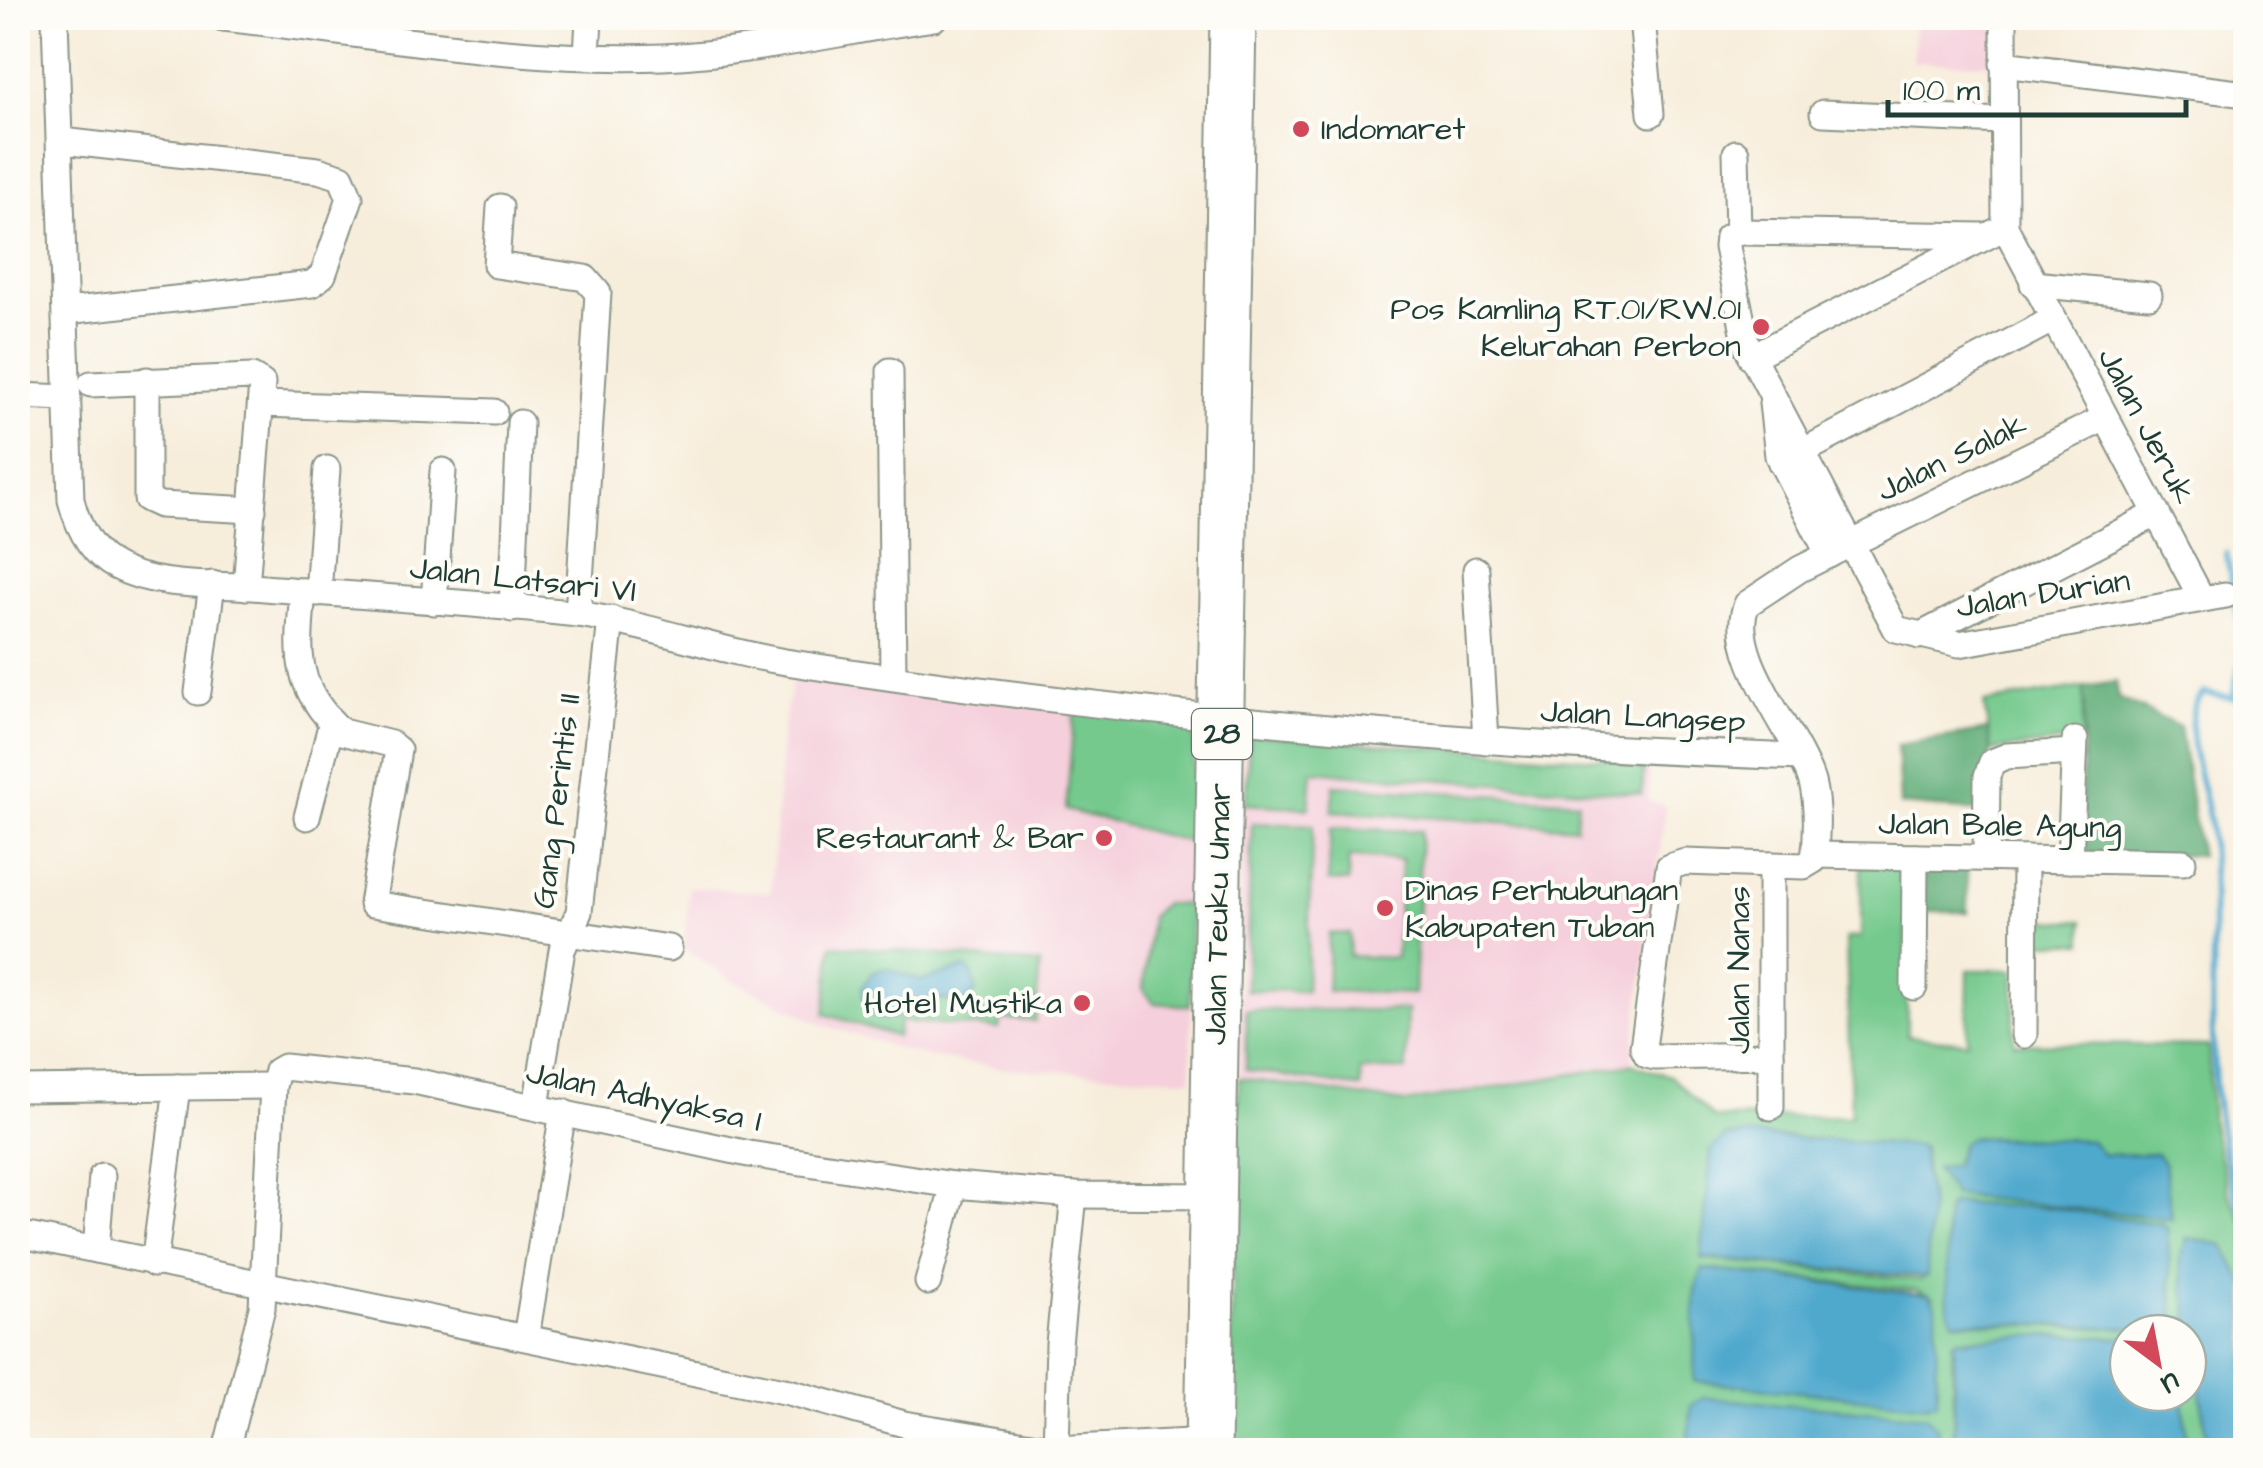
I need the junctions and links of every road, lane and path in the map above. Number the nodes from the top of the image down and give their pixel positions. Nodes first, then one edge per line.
1 (55, 18) edge
2 (223, 18) edge
3 (589, 18) edge
4 (934, 18) edge
5 (1232, 18) edge
6 (1642, 18) edge
7 (2004, 18) edge
8 (327, 23) edge
9 (587, 56) junction
10 (2003, 64) junction
11 (2246, 94) edge
12 (1822, 112) dead end
13 (1651, 114) dead end
14 (2004, 121) junction
15 (62, 141) junction
16 (1736, 153) dead end
17 (500, 207) dead end
18 (1738, 232) junction
19 (1996, 232) junction
20 (2033, 284) junction
21 (2149, 295) dead end
22 (66, 311) junction
23 (2052, 320) junction
24 (1752, 357) junction
25 (890, 371) dead end
26 (146, 380) junction
27 (91, 384) dead end
28 (18, 396) edge
29 (68, 398) junction
30 (262, 404) junction
31 (494, 412) dead end
32 (2105, 418) junction
33 (520, 424) dead end
34 (1791, 457) junction
35 (327, 470) dead end
36 (443, 472) dead end
37 (253, 510) junction
38 (2156, 514) junction
39 (1838, 550) junction
40 (1476, 570) dead end
41 (212, 584) junction
42 (246, 587) junction
43 (310, 592) junction
44 (2213, 597) joint
45 (434, 602) junction
46 (512, 608) junction
47 (578, 614) junction
48 (612, 619) junction
49 (1919, 636) junction
50 (893, 677) junction
51 (198, 692) dead end
52 (1222, 721) junction
53 (332, 722) junction
54 (1486, 741) junction
55 (1800, 757) junction
56 (307, 817) dead end
57 (1816, 855) junction
58 (1915, 857) junction
59 (1986, 858) junction
60 (2025, 859) junction
61 (2070, 860) junction
62 (2183, 862) dead end
63 (1771, 865) junction
64 (570, 934) junction
65 (670, 948) dead end
66 (1914, 987) dead end
67 (2024, 1034) dead end
68 (1771, 1055) junction
69 (273, 1086) junction
70 (177, 1087) junction
71 (18, 1089) edge
72 (536, 1106) junction
73 (1771, 1106) dead end
74 (563, 1112) junction
75 (102, 1176) dead end
76 (954, 1185) junction
77 (1074, 1195) junction
78 (1213, 1196) junction
79 (18, 1234) edge
80 (96, 1250) junction
81 (154, 1264) junction
82 (928, 1282) dead end
83 (264, 1284) junction
84 (526, 1336) junction
85 (1208, 1446) edge
86 (1056, 1449) edge
87 (226, 1450) edge

1 - 15 street, Jalan Latsari VI
2 - 8 street
3 - 9 street
4 - 9 street
5 - 52 highway, Jalan Teuku Umar / 28
6 - 13 street
7 - 10 street, Jalan Jeruk
8 - 9 street
10 - 11 street
10 - 14 street, Jalan Jeruk
12 - 14 street
14 - 19 street, Jalan Jeruk
15 - 22 street, Jalan Latsari VI
15 - 22 street
16 - 18 street, Jalan Durian
17 - 47 street
18 - 19 street
18 - 24 street, Jalan Durian
19 - 20 street, Jalan Jeruk
19 - 24 street
20 - 21 street, Jalan Jeruk
20 - 23 street, Jalan Jeruk
22 - 29 street, Jalan Latsari VI
23 - 32 street, Jalan Jeruk
23 - 34 street
24 - 34 street, Jalan Durian
25 - 50 street
26 - 27 street
26 - 30 street
26 - 37 street
28 - 29 street
29 - 41 street, Jalan Latsari VI
30 - 31 street
30 - 37 street
32 - 38 street, Jalan Jeruk
32 - 39 street, Jalan Salak
33 - 46 street
34 - 39 street, Jalan Durian
35 - 43 street
36 - 45 street
37 - 42 street
38 - 44 street, Jalan Jeruk
38 - 49 street
39 - 49 street, Jalan Durian
39 - 55 street, Jalan Langsep
40 - 54 street
41 - 42 street, Jalan Latsari VI
41 - 51 street
42 - 43 street, Jalan Latsari VI
43 - 45 street, Jalan Latsari VI
43 - 53 street
44 - 49 street, Jalan Durian
45 - 46 street, Jalan Latsari VI
46 - 47 street, Jalan Latsari VI
47 - 48 street, Jalan Latsari VI
48 - 50 street, Jalan Latsari VI
48 - 64 street, Gang Perintis II
50 - 52 street, Jalan Latsari VI
52 - 54 street, Jalan Langsep
52 - 78 highway, Jalan Teuku Umar / 28
53 - 56 street
53 - 64 street
54 - 55 street, Jalan Langsep
55 - 57 street
57 - 58 street, Jalan Bale Agung
57 - 63 street, Jalan Nanas
58 - 59 street, Jalan Bale Agung
58 - 66 street
59 - 60 street, Jalan Bale Agung
59 - 61 street
60 - 61 street, Jalan Bale Agung
60 - 67 street
61 - 62 street, Jalan Bale Agung
63 - 68 street, Jalan Nanas
63 - 68 street
64 - 65 street
64 - 72 street, Gang Perintis II
68 - 73 street, Jalan Nanas
69 - 70 street
69 - 72 street, Jalan Adhyaksa I
69 - 83 street
70 - 71 street
70 - 81 street
72 - 74 street, Jalan Adhyaksa I
74 - 76 street, Jalan Adhyaksa I
74 - 84 street
75 - 80 street
76 - 77 street, Jalan Adhyaksa I
76 - 82 street
77 - 78 street, Jalan Adhyaksa I
77 - 86 street
78 - 85 highway, Jalan Teuku Umar / 28
79 - 80 street
80 - 81 street
81 - 83 street
83 - 84 street
83 - 87 street
84 - 86 street
85 - 86 street

